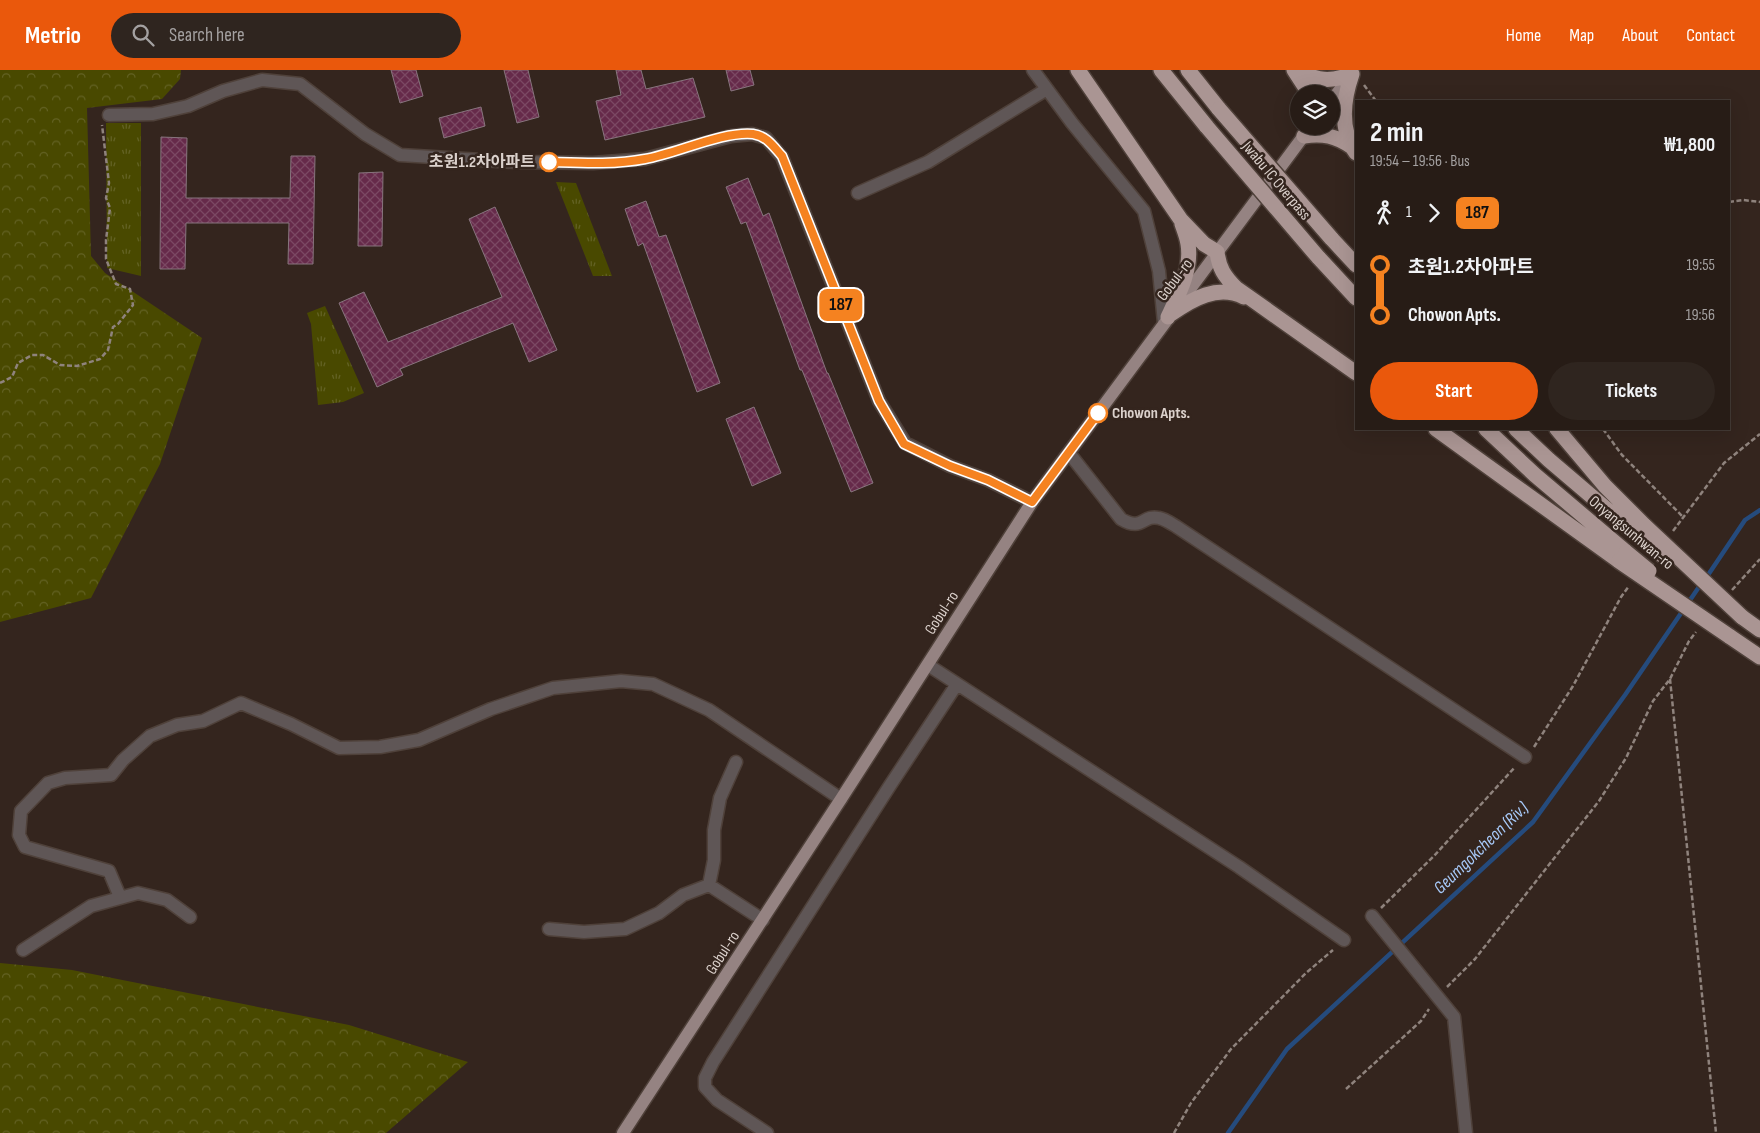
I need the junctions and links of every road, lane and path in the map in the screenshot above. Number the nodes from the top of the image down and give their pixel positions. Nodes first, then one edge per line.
1 (1034, 70) edge
2 (1078, 70) edge
3 (1161, 70) edge
4 (1188, 70) edge
5 (1295, 71) edge
6 (1350, 71) edge
7 (1304, 85) edge
8 (1340, 87) edge
9 (1047, 89) junction
10 (109, 115) joint
11 (1304, 135) edge
12 (1328, 135) edge
13 (1354, 150) edge
14 (858, 193) dead end
15 (1730, 202) edge
16 (1760, 202) edge
17 (1181, 220) junction
18 (1217, 252) junction
19 (1355, 264) edge
20 (1355, 297) edge
21 (1257, 303) junction
22 (1166, 320) junction
23 (1355, 372) edge
24 (0, 383) edge
25 (1437, 430) edge
26 (1487, 430) edge
27 (1517, 430) edge
28 (1558, 430) edge
29 (1604, 430) edge
30 (1760, 434) edge
31 (1068, 453) junction
32 (1032, 502) junction
33 (1684, 518) junction
34 (1641, 531) junction
35 (1672, 532) dead end
36 (1623, 556) junction
37 (1760, 559) edge
38 (1632, 582) dead end
39 (1730, 592) dead end
40 (1701, 627) dead end
41 (1760, 630) edge
42 (1760, 657) edge
43 (928, 665) junction
44 (1670, 679) junction
45 (957, 684) junction
46 (1525, 757) junction
47 (736, 762) dead end
48 (842, 800) junction
49 (709, 885) junction
50 (120, 897) junction
51 (190, 916) dead end
52 (1372, 916) joint
53 (763, 920) junction
54 (549, 929) dead end
55 (1344, 940) joint
56 (23, 950) dead end
57 (1437, 997) junction
58 (1346, 1089) dead end
59 (623, 1133) edge
60 (767, 1133) edge
61 (1174, 1133) edge
62 (1466, 1133) edge
63 (1716, 1133) edge

1 - 9 street
2 - 17 highway
3 - 20 highway, Jwabu IC Overpass, bridge
4 - 19 highway, Jwabu IC Overpass, bridge
5 - 6 highway
5 - 7 highway
6 - 8 main road
6 - 13 highway
9 - 14 street
9 - 22 street
10 - 24 path
10 - 32 street
11 - 18 main road, Gobul-ro
12 - 13 highway
15 - 16 path
17 - 18 highway
17 - 22 highway
18 - 21 highway
18 - 22 main road, Gobul-ro
21 - 22 highway
21 - 23 highway
22 - 31 main road, Gobul-ro
25 - 36 highway
26 - 36 highway, Onyangsunhwan-ro
27 - 34 highway, Onyangsunhwan-ro
28 - 34 highway
29 - 33 path
30 - 33 path
31 - 32 main road, Gobul-ro
31 - 46 street
32 - 43 main road, Gobul-ro
33 - 35 path
34 - 41 highway, Onyangsunhwan-ro, bridge
36 - 42 highway, bridge
37 - 39 path
38 - 46 path
40 - 44 path
43 - 45 street
43 - 48 main road, Gobul-ro
44 - 57 path
44 - 63 path
45 - 55 street
45 - 60 street
46 - 52 path
47 - 49 street
48 - 50 street
48 - 53 main road, Gobul-ro
49 - 53 street
49 - 54 street
50 - 51 street
50 - 56 street
52 - 57 street
53 - 59 main road, Gobul-ro
55 - 61 path
57 - 58 path
57 - 62 street

